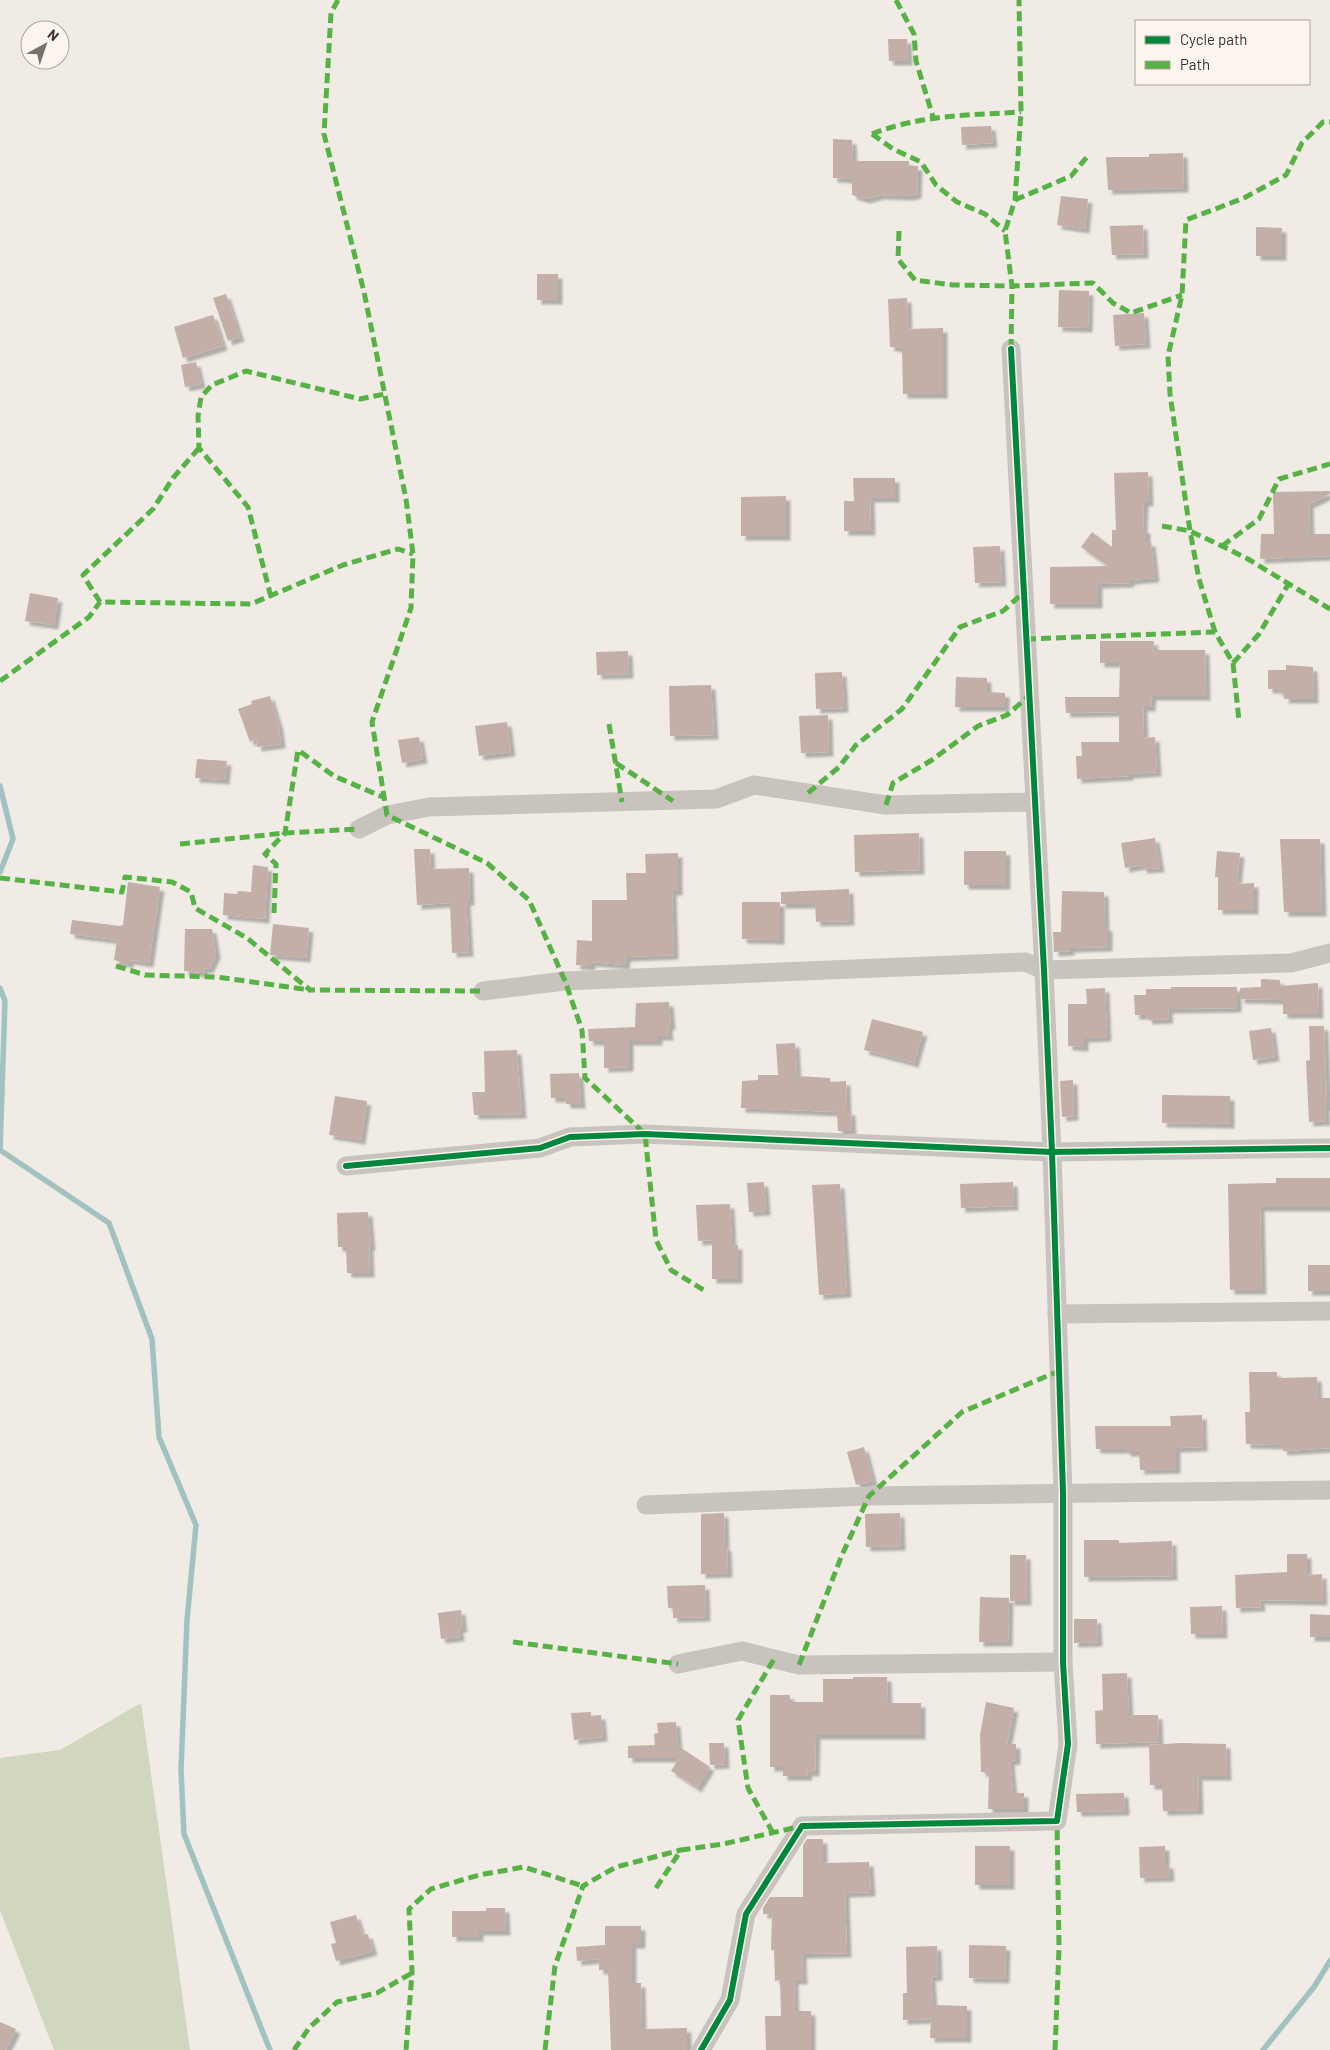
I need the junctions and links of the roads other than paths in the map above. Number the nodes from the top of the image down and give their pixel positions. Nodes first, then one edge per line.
1 (1011, 349) dead end
2 (1035, 802) junction
3 (359, 829) dead end
4 (1330, 953) edge
5 (1044, 970) junction
6 (483, 991) dead end
7 (1330, 1148) edge
8 (1052, 1152) junction
9 (346, 1166) dead end
10 (1330, 1311) edge
11 (1057, 1314) junction
12 (1330, 1490) edge
13 (1063, 1493) junction
14 (646, 1505) dead end
15 (1063, 1662) junction
16 (678, 1664) dead end
17 (701, 2050) edge

1 - 2 street
2 - 3 street
2 - 5 street
4 - 5 street
5 - 6 street
5 - 8 street
7 - 8 street
8 - 9 street
8 - 11 street
10 - 11 street
11 - 13 street
12 - 13 street
13 - 14 street
13 - 15 street
15 - 16 street
15 - 17 street

